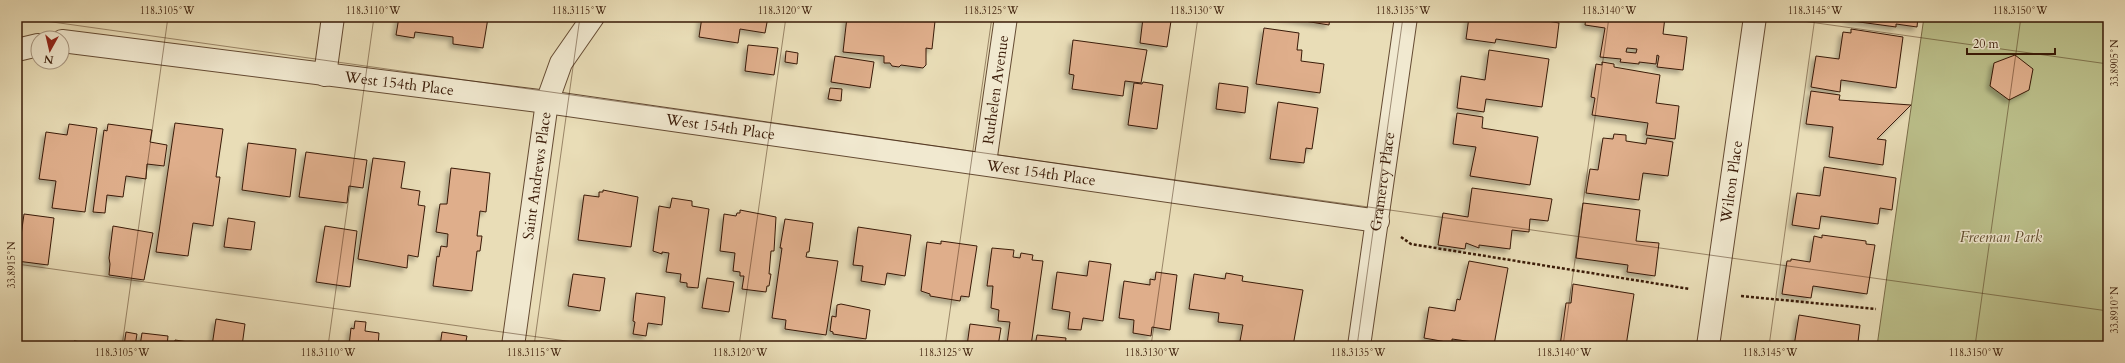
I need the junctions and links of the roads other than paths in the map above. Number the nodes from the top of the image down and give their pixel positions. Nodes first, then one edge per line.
1 (333, 17) edge
2 (593, 17) edge
3 (1006, 17) edge
4 (1406, 17) edge
5 (1755, 17) edge
6 (70, 42) edge
7 (30, 47) edge
8 (17, 50) edge
9 (325, 74) junction
10 (547, 102) junction
11 (986, 163) junction
12 (1378, 221) junction
13 (513, 346) edge
14 (1359, 346) edge
15 (1708, 346) edge

1 - 9 street
2 - 10 street, Saint Andrews Place
3 - 11 street, Ruthelen Avenue
4 - 12 street, Gramercy Place
5 - 15 street, Wilton Place
6 - 9 street, West 154th Place
7 - 8 street
9 - 10 street, West 154th Place
10 - 11 street, West 154th Place
10 - 13 street, Saint Andrews Place
11 - 12 street, West 154th Place
12 - 14 street, Gramercy Place

